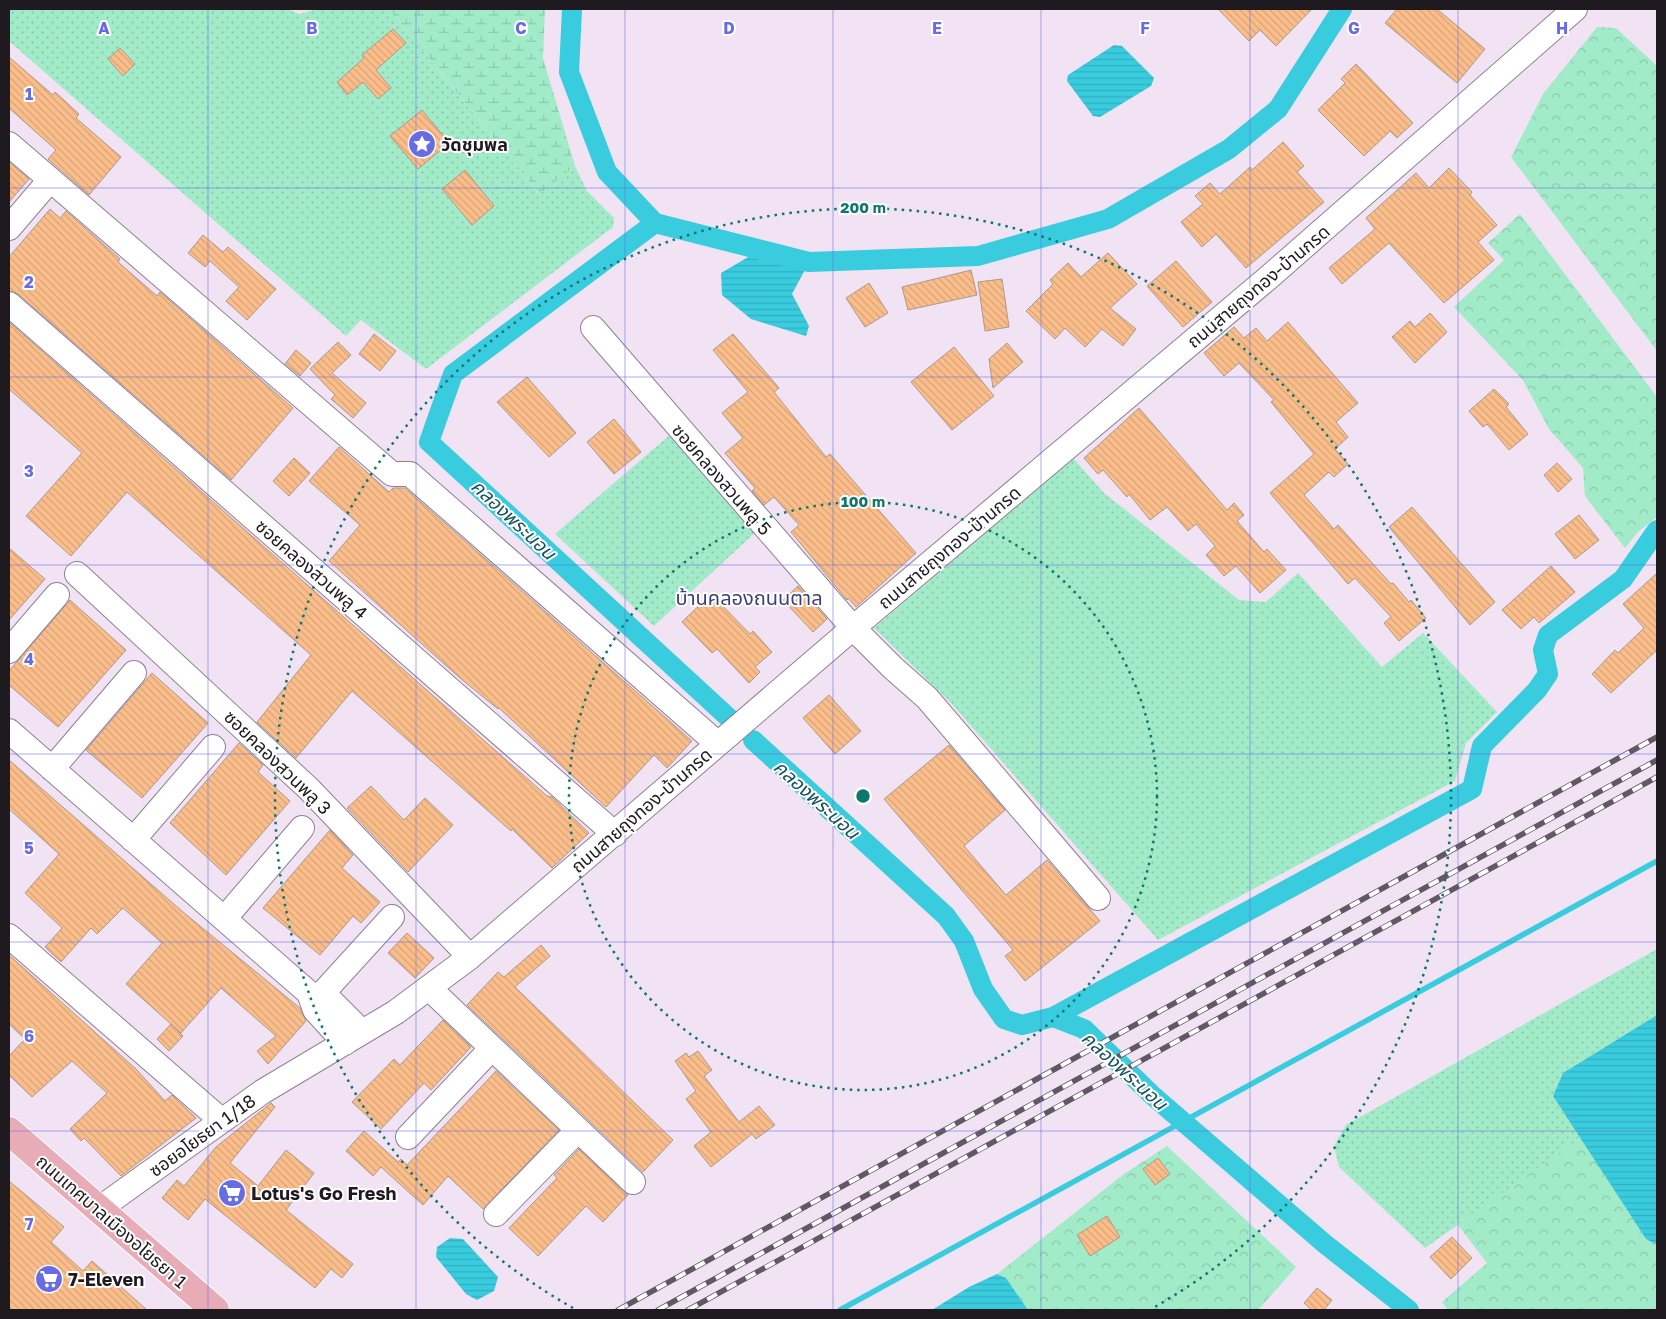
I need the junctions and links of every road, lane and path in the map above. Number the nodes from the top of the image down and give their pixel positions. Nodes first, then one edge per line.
1 (1575, 9) edge
2 (9, 144) edge
3 (50, 180) junction
4 (9, 228) edge
5 (9, 304) edge
6 (593, 328) dead end
7 (77, 574) dead end
8 (56, 595) dead end
9 (853, 628) junction
10 (9, 651) edge
11 (134, 673) dead end
12 (9, 731) edge
13 (718, 744) junction
14 (213, 747) dead end
15 (52, 769) junction
16 (302, 828) dead end
17 (615, 834) junction
18 (133, 840) junction
19 (1098, 898) dead end
20 (392, 917) dead end
21 (224, 919) junction
22 (9, 936) edge
23 (470, 958) junction
24 (430, 989) junction
25 (319, 1000) junction
26 (354, 1038) junction
27 (492, 1048) junction
28 (307, 1064) joint
29 (221, 1120) junction
30 (578, 1130) junction
31 (9, 1131) edge
32 (408, 1137) dead end
33 (633, 1182) dead end
34 (99, 1210) junction
35 (496, 1214) dead end
36 (215, 1310) edge

1 - 9 street, ถนนสายถุงทอง-บ้านกรด
2 - 3 street
3 - 4 street
3 - 13 street
5 - 17 street, ซอยคลองสวนพลู 4
6 - 9 street, ซอยคลองสวนพลู 5
7 - 23 street, ซอยคลองสวนพลู 3
8 - 10 street
9 - 13 street, ถนนสายถุงทอง-บ้านกรด
9 - 19 street, ซอยคลองสวนพลู 5
11 - 15 street
12 - 15 street
13 - 17 street, ถนนสายถุงทอง-บ้านกรด
14 - 18 street
15 - 18 street
16 - 21 street
17 - 23 street, ถนนสายถุงทอง-บ้านกรด
18 - 21 street
20 - 25 street
21 - 25 street
22 - 29 street
23 - 24 street, ถนนสายถุงทอง-บ้านกรด
24 - 26 street, ถนนสายถุงทอง-บ้านกรด
24 - 27 street
25 - 26 street
26 - 28 street, ถนนสายถุงทอง-บ้านกรด
27 - 30 street
27 - 32 street
28 - 29 street, ซอยอโยธยา 1/18
29 - 34 street, ซอยอโยธยา 1/18
30 - 33 street
30 - 35 street
31 - 34 main road, ถนนเทศบาลเมืองอโยธยา 1
34 - 36 main road, ถนนเทศบาลเมืองอโยธยา 1

